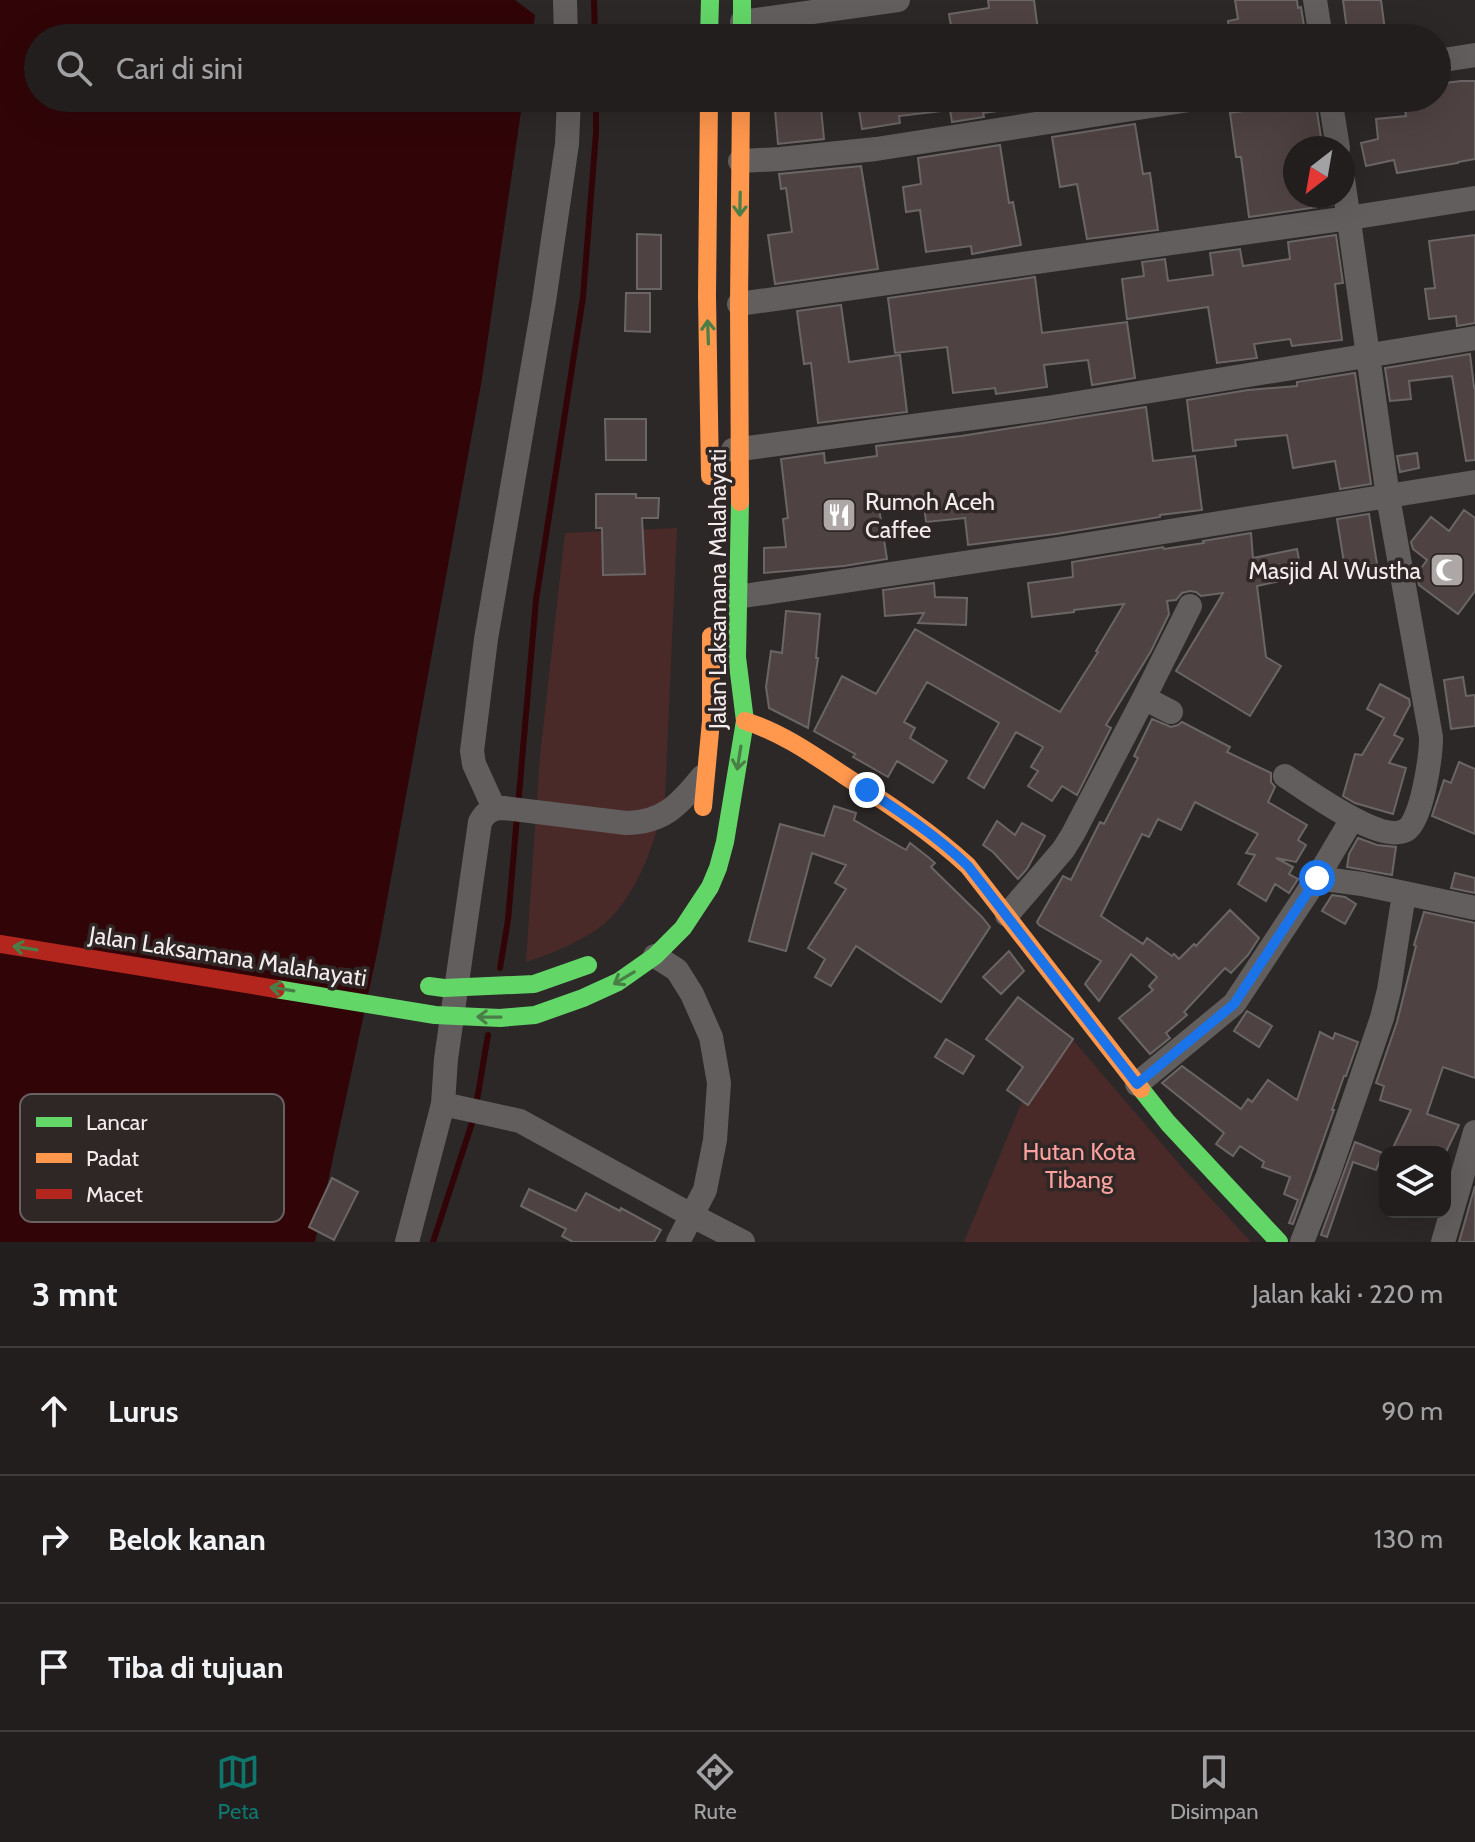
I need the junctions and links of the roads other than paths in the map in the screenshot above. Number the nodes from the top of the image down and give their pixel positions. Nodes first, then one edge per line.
1 (565, 0) edge
2 (710, 0) edge
3 (898, 0) edge
4 (1315, 0) edge
5 (742, 20) edge
6 (566, 24) edge
7 (709, 24) edge
8 (1319, 24) edge
9 (1475, 55) edge
10 (1451, 59) edge
11 (568, 112) edge
12 (709, 112) edge
13 (741, 112) edge
14 (1113, 112) edge
15 (1332, 112) edge
16 (1336, 136) edge
17 (740, 161) junction
18 (1475, 198) edge
19 (1347, 208) edge
20 (1349, 218) junction
21 (739, 304) junction
22 (1475, 338) edge
23 (1368, 355) junction
24 (741, 450) junction
25 (710, 452) junction
26 (1475, 482) edge
27 (710, 489) dead end
28 (1388, 497) junction
29 (737, 597) junction
30 (1190, 606) dead end
31 (711, 611) dead end
32 (1144, 698) junction
33 (1171, 712) dead end
34 (745, 721) junction
35 (707, 771) junction
36 (1285, 776) dead end
37 (499, 808) junction
38 (1352, 819) junction
39 (701, 823) dead end
40 (1317, 878) junction
41 (1404, 894) junction
42 (1475, 908) edge
43 (1007, 915) junction
44 (0, 944) edge
45 (655, 956) junction
46 (603, 957) dead end
47 (406, 983) dead end
48 (1137, 1084) junction
49 (454, 1107) junction
50 (1475, 1132) edge
51 (691, 1215) junction
52 (407, 1242) edge
53 (678, 1242) edge
54 (743, 1242) edge
55 (1279, 1242) edge
56 (1302, 1242) edge
57 (1443, 1242) edge

1 - 6 street
2 - 7 main road
3 - 5 street
4 - 8 street
9 - 10 street
11 - 37 street
25 -> 12 main road, Jalan Laksamana Malahayati
13 - 17 main road, Jalan Laksamana Malahayati
14 - 17 street
15 - 16 street
17 -> 21 main road, Jalan Laksamana Malahayati
18 - 20 street
19 - 20 street
20 - 21 street
20 - 23 street
21 - 24 main road, Jalan Laksamana Malahayati
22 - 23 street
23 - 24 street
23 - 28 street
24 - 25 street
24 - 29 main road, Jalan Laksamana Malahayati
25 - 27 main road, Jalan Laksamana Malahayati
26 - 28 street
28 - 29 street
28 - 38 street
29 - 34 main road, Jalan Laksamana Malahayati
30 - 32 street
31 - 35 main road, Jalan Laksamana Malahayati
32 - 33 street
32 - 43 street
34 - 43 main road
34 -> 45 main road, Jalan Laksamana Malahayati
35 - 37 street
35 - 39 main road, Jalan Laksamana Malahayati
36 - 38 street
37 - 49 street
38 - 40 street
40 - 41 street
40 - 48 street
41 - 42 street
41 - 56 street
43 - 48 main road
45 -> 44 main road, Jalan Laksamana Malahayati
45 - 51 street
46 - 47 main road
48 - 55 main road
49 - 51 street
49 - 52 street
50 - 57 street
51 - 53 street
51 - 54 street

